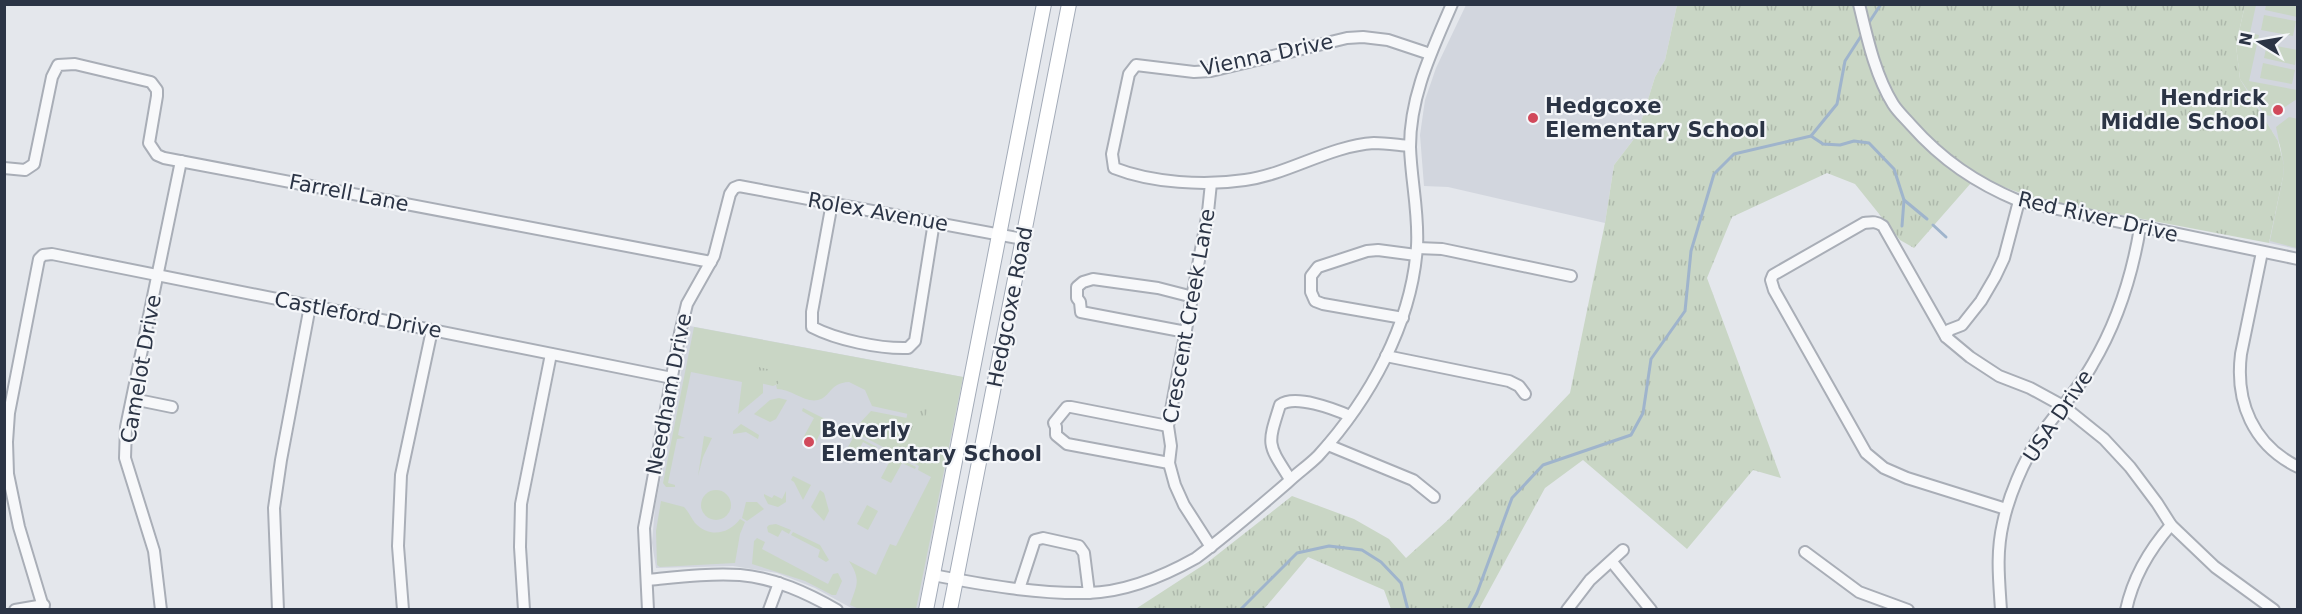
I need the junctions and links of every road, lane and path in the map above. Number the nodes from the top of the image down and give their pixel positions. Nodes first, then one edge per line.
1 (1044, 4) edge
2 (1069, 4) edge
3 (1452, 4) edge
4 (1859, 4) edge
5 (1430, 54) junction
6 (1410, 146) junction
7 (181, 161) junction
8 (4, 168) edge
9 (1211, 183) junction
10 (734, 188) joint
11 (2019, 201) junction
12 (832, 203) junction
13 (934, 222) junction
14 (2140, 228) junction
15 (998, 234) junction
16 (1023, 238) junction
17 (1416, 251) junction
18 (2262, 252) junction
19 (2298, 259) edge
20 (711, 262) junction
21 (158, 275) junction
22 (1571, 276) dead end
23 (1193, 297) junction
24 (310, 306) junction
25 (1403, 318) junction
26 (432, 330) junction
27 (1186, 332) junction
28 (1946, 337) junction
29 (551, 354) junction
30 (1386, 356) junction
31 (672, 378) junction
32 (1525, 394) dead end
33 (133, 399) junction
34 (2063, 406) junction
35 (172, 407) dead end
36 (1350, 416) junction
37 (1168, 426) junction
38 (1328, 445) junction
39 (1169, 463) junction
40 (2298, 467) edge
41 (1290, 479) junction
42 (1434, 497) dead end
43 (2007, 509) junction
44 (2171, 525) junction
45 (1211, 547) junction
46 (1623, 550) dead end
47 (1805, 552) dead end
48 (1612, 562) junction
49 (933, 574) junction
50 (956, 579) junction
51 (647, 580) junction
52 (779, 584) junction
53 (1019, 589) junction
54 (1089, 593) junction
55 (44, 607) edge
56 (15, 609) edge
57 (161, 609) edge
58 (278, 609) edge
59 (403, 609) edge
60 (524, 609) edge
61 (648, 609) edge
62 (769, 609) edge
63 (837, 609) edge
64 (926, 609) edge
65 (950, 609) edge
66 (1567, 609) edge
67 (1651, 609) edge
68 (1908, 609) edge
69 (2001, 609) edge
70 (2126, 609) edge
71 (2274, 609) edge

1 - 15 main road, Hedgcoxe Road
2 - 16 main road, Hedgcoxe Road
3 - 5 street
4 - 11 street, Red River Drive
5 - 6 street
5 - 9 street, Vienna Drive
6 - 9 street
6 - 17 street
7 - 8 street, Farrell Lane
7 - 20 street, Farrell Lane
7 - 21 street, Camelot Drive
9 - 23 street, Crescent Creek Lane
10 - 12 street, Rolex Avenue
10 - 20 street, Needham Drive
11 - 14 street, Red River Drive
11 - 28 street
12 - 13 street, Rolex Avenue
12 - 13 street
13 - 15 street, Rolex Avenue
14 - 18 street, Red River Drive
14 - 34 street, USA Drive
15 - 16 street, Rolex Avenue
15 - 49 main road, Hedgcoxe Road
16 - 50 main road, Hedgcoxe Road
17 - 22 street
17 - 25 street
17 - 25 street
18 - 19 street, Red River Drive
18 - 40 street
20 - 31 street, Needham Drive
21 - 24 street, Castleford Drive
21 - 33 street, Camelot Drive
21 - 55 street, Castleford Drive
23 - 27 street, Crescent Creek Lane
23 - 27 street
24 - 26 street, Castleford Drive
24 - 58 street
25 - 30 street
26 - 29 street, Castleford Drive
26 - 59 street
27 - 37 street, Crescent Creek Lane
28 - 34 street
28 - 43 street
29 - 31 street, Castleford Drive
29 - 60 street
30 - 32 street
30 - 36 street
31 - 51 street, Needham Drive
33 - 35 street
33 - 57 street, Camelot Drive
34 - 43 street, USA Drive
34 - 44 street
36 - 38 street
36 - 41 street
37 - 39 street, Crescent Creek Lane
37 - 39 street
38 - 41 street
38 - 42 street
39 - 45 street, Crescent Creek Lane
41 - 45 street
43 - 69 street, USA Drive
44 - 70 street
44 - 71 street
45 - 54 street
46 - 48 street
47 - 68 street
48 - 66 street
48 - 67 street
49 - 50 street
49 - 64 main road, Hedgcoxe Road
50 - 53 street
50 - 65 main road, Hedgcoxe Road
51 - 52 street
51 - 61 street, Needham Drive
52 - 62 street
52 - 63 street
53 - 54 street
53 - 54 street
55 - 56 street

